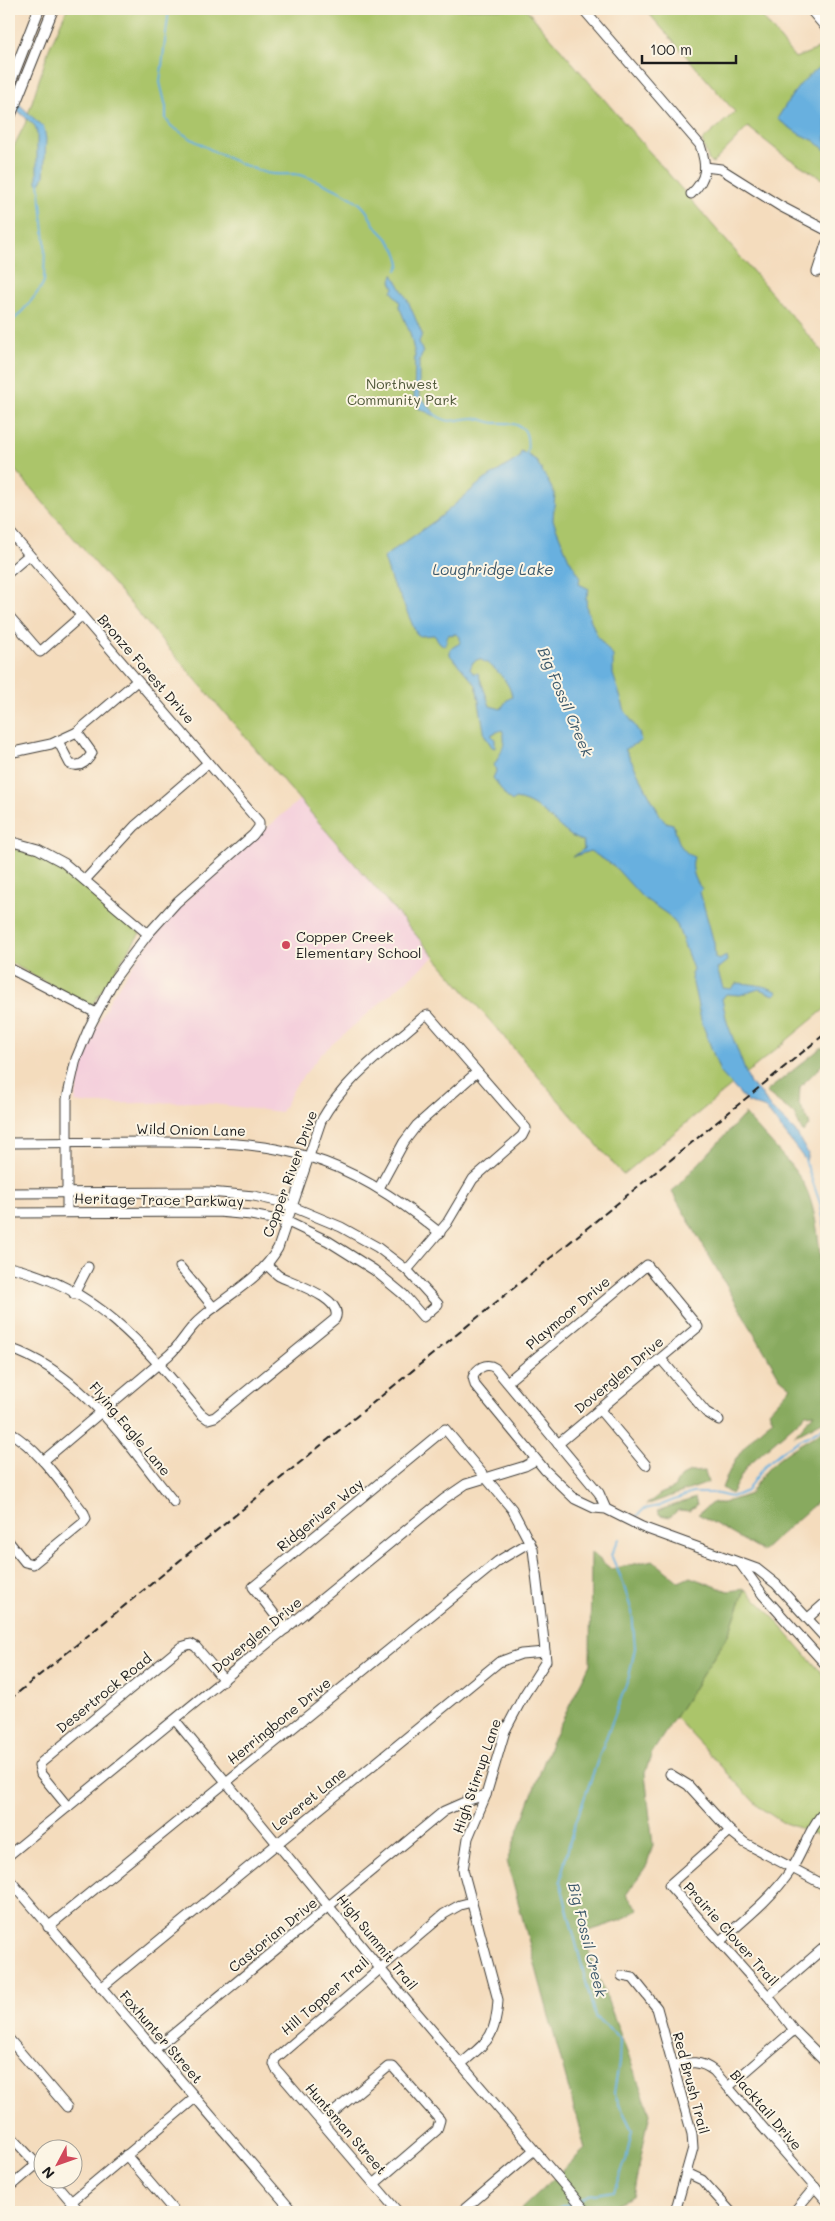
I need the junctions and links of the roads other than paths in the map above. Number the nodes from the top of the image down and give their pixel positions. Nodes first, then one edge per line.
1 (39, 9) edge
2 (53, 9) edge
3 (583, 9) edge
4 (810, 9) edge
5 (826, 28) edge
6 (9, 86) edge
7 (9, 118) edge
8 (705, 167) junction
9 (691, 194) dead end
10 (826, 230) edge
11 (826, 244) edge
12 (817, 272) dead end
13 (9, 531) edge
14 (29, 555) junction
15 (9, 572) edge
16 (9, 616) edge
17 (81, 616) junction
18 (137, 681) junction
19 (77, 732) junction
20 (58, 741) junction
21 (9, 753) edge
22 (208, 763) junction
23 (9, 841) edge
24 (85, 880) junction
25 (148, 934) junction
26 (9, 968) edge
27 (96, 1013) junction
28 (477, 1072) junction
29 (66, 1142) junction
30 (9, 1143) edge
31 (309, 1157) junction
32 (379, 1188) junction
33 (9, 1193) edge
34 (67, 1193) junction
35 (292, 1206) junction
36 (67, 1212) junction
37 (9, 1213) edge
38 (288, 1222) junction
39 (440, 1233) junction
40 (267, 1265) junction
41 (9, 1267) edge
42 (88, 1267) dead end
43 (180, 1267) dead end
44 (407, 1270) junction
45 (74, 1294) junction
46 (214, 1308) junction
47 (698, 1328) joint
48 (9, 1348) edge
49 (662, 1359) junction
50 (159, 1364) junction
51 (507, 1382) junction
52 (600, 1410) junction
53 (101, 1412) junction
54 (719, 1420) dead end
55 (444, 1429) joint
56 (9, 1432) edge
57 (558, 1444) junction
58 (536, 1460) junction
59 (43, 1461) junction
60 (646, 1465) dead end
61 (486, 1478) junction
62 (174, 1502) dead end
63 (606, 1509) junction
64 (9, 1542) edge
65 (530, 1542) junction
66 (740, 1563) junction
67 (826, 1602) edge
68 (808, 1618) junction
69 (286, 1629) junction
70 (826, 1639) edge
71 (545, 1652) junction
72 (826, 1665) edge
73 (224, 1680) junction
74 (175, 1720) junction
75 (670, 1774) dead end
76 (227, 1781) junction
77 (486, 1795) junction
78 (68, 1807) junction
79 (826, 1810) edge
80 (730, 1832) junction
81 (278, 1843) junction
82 (9, 1856) edge
83 (792, 1868) junction
84 (9, 1879) edge
85 (826, 1886) edge
86 (472, 1902) junction
87 (329, 1906) junction
88 (48, 1927) junction
89 (720, 1941) junction
90 (826, 1946) edge
91 (380, 1968) junction
92 (622, 1976) dead end
93 (100, 1988) junction
94 (768, 1996) junction
95 (794, 2030) junction
96 (9, 2039) edge
97 (154, 2050) junction
98 (824, 2056) edge
99 (274, 2064) joint
100 (461, 2064) junction
101 (674, 2065) junction
102 (728, 2087) junction
103 (195, 2098) junction
104 (67, 2107) dead end
105 (322, 2122) junction
106 (9, 2134) edge
107 (534, 2150) junction
108 (126, 2155) junction
109 (32, 2160) edge
110 (32, 2173) edge
111 (687, 2173) junction
112 (374, 2184) junction
113 (815, 2187) junction
114 (9, 2188) edge
115 (59, 2188) edge
116 (826, 2200) edge
117 (71, 2202) junction
118 (80, 2212) edge
119 (175, 2212) edge
120 (292, 2212) edge
121 (398, 2212) edge
122 (461, 2212) edge
123 (587, 2212) edge
124 (675, 2212) edge
125 (731, 2212) edge
126 (794, 2212) edge

1 - 6 main road
2 - 7 main road
3 - 8 street
4 - 5 street
8 - 9 street
8 - 10 street
11 - 12 street
13 - 14 street, Bronze Forest Drive
14 - 15 street
14 - 17 street, Bronze Forest Drive
16 - 17 street
17 - 18 street, Bronze Forest Drive
18 - 19 street
18 - 22 street, Bronze Forest Drive
19 - 20 street
19 - 20 street
20 - 21 street
22 - 24 street
22 - 25 street, Bronze Forest Drive
23 - 24 street
24 - 25 street
25 - 27 street
26 - 27 street
27 - 29 street
28 - 31 street, Copper River Drive
28 - 32 street
28 - 39 street
29 - 30 street, Wild Onion Lane
29 - 31 street, Wild Onion Lane
29 - 34 street
31 - 32 street, Wild Onion Lane
31 - 35 street, Copper River Drive
32 - 39 street, Wild Onion Lane
33 - 34 street, Heritage Trace Parkway
34 - 35 street, Heritage Trace Parkway
34 - 36 street
35 - 38 street, Copper River Drive
35 - 44 street, Heritage Trace Parkway
36 - 37 street, Heritage Trace Parkway
36 - 38 street, Heritage Trace Parkway
38 - 40 street, Copper River Drive
38 - 44 street, Heritage Trace Parkway
39 - 44 street
40 - 46 street, Copper River Drive
40 - 50 street
41 - 45 street
42 - 45 street
43 - 46 street
45 - 50 street
46 - 50 street, Copper River Drive
47 - 49 street, Doverglen Drive
47 - 51 street, Playmoor Drive
48 - 53 street, Flying Eagle Lane
49 - 52 street, Doverglen Drive
49 - 54 street
50 - 53 street, Copper River Drive
51 - 57 street
51 - 58 street
52 - 57 street, Doverglen Drive
52 - 60 street
53 - 59 street, Copper River Drive
53 - 62 street, Flying Eagle Lane
55 - 61 street, High Stirrup Lane
55 - 69 street, Ridgeriver Way
56 - 59 street
57 - 63 street
58 - 61 street, Doverglen Drive
58 - 63 street
59 - 64 street
61 - 65 street, High Stirrup Lane
61 - 69 street, Doverglen Drive
63 - 66 street
65 - 71 street, High Stirrup Lane
65 - 76 street, Herringbone Drive
66 - 68 street
66 - 72 street
67 - 68 street
68 - 70 street
69 - 73 street, Doverglen Drive
71 - 77 street, High Stirrup Lane
71 - 81 street, Leveret Lane
73 - 74 street, Doverglen Drive
73 - 78 street, Desertrock Road
74 - 76 street, High Summit Trail
74 - 78 street, Doverglen Drive
75 - 80 street
76 - 81 street, High Summit Trail
76 - 88 street, Herringbone Drive
77 - 86 street, High Stirrup Lane
77 - 87 street, Castorian Drive
78 - 82 street, Doverglen Drive
79 - 83 street
80 - 83 street
80 - 89 street, Prairie Clover Trail
81 - 87 street, High Summit Trail
81 - 93 street, Leveret Lane
83 - 85 street
83 - 89 street
84 - 88 street, Foxhunter Street
86 - 91 street, Hill Topper Trail
86 - 100 street, High Stirrup Lane
87 - 91 street, High Summit Trail
87 - 97 street, Castorian Drive
88 - 93 street, Foxhunter Street
89 - 94 street, Prairie Clover Trail
90 - 94 street
91 - 99 street, Hill Topper Trail
91 - 100 street, High Summit Trail
92 - 101 street, Red Brush Trail
93 - 97 street, Foxhunter Street
94 - 95 street, Prairie Clover Trail
95 - 98 street, Prairie Clover Trail
95 - 102 street
96 - 104 street
97 - 103 street, Foxhunter Street
99 - 105 street, Huntsman Street
100 - 107 street, High Summit Trail
101 - 102 street, Blacktail Drive
101 - 111 street, Red Brush Trail
102 - 113 street, Blacktail Drive
103 - 108 street
103 - 120 street, Foxhunter Street
105 - 112 street, Huntsman Street
105 - 112 street
106 - 109 street
107 - 122 street
107 - 123 street, High Summit Trail
108 - 117 street
108 - 119 street
110 - 114 street
111 - 124 street, Red Brush Trail
111 - 125 street
112 - 121 street, Huntsman Street
113 - 116 street, Blacktail Drive
113 - 126 street
115 - 117 street
117 - 118 street

